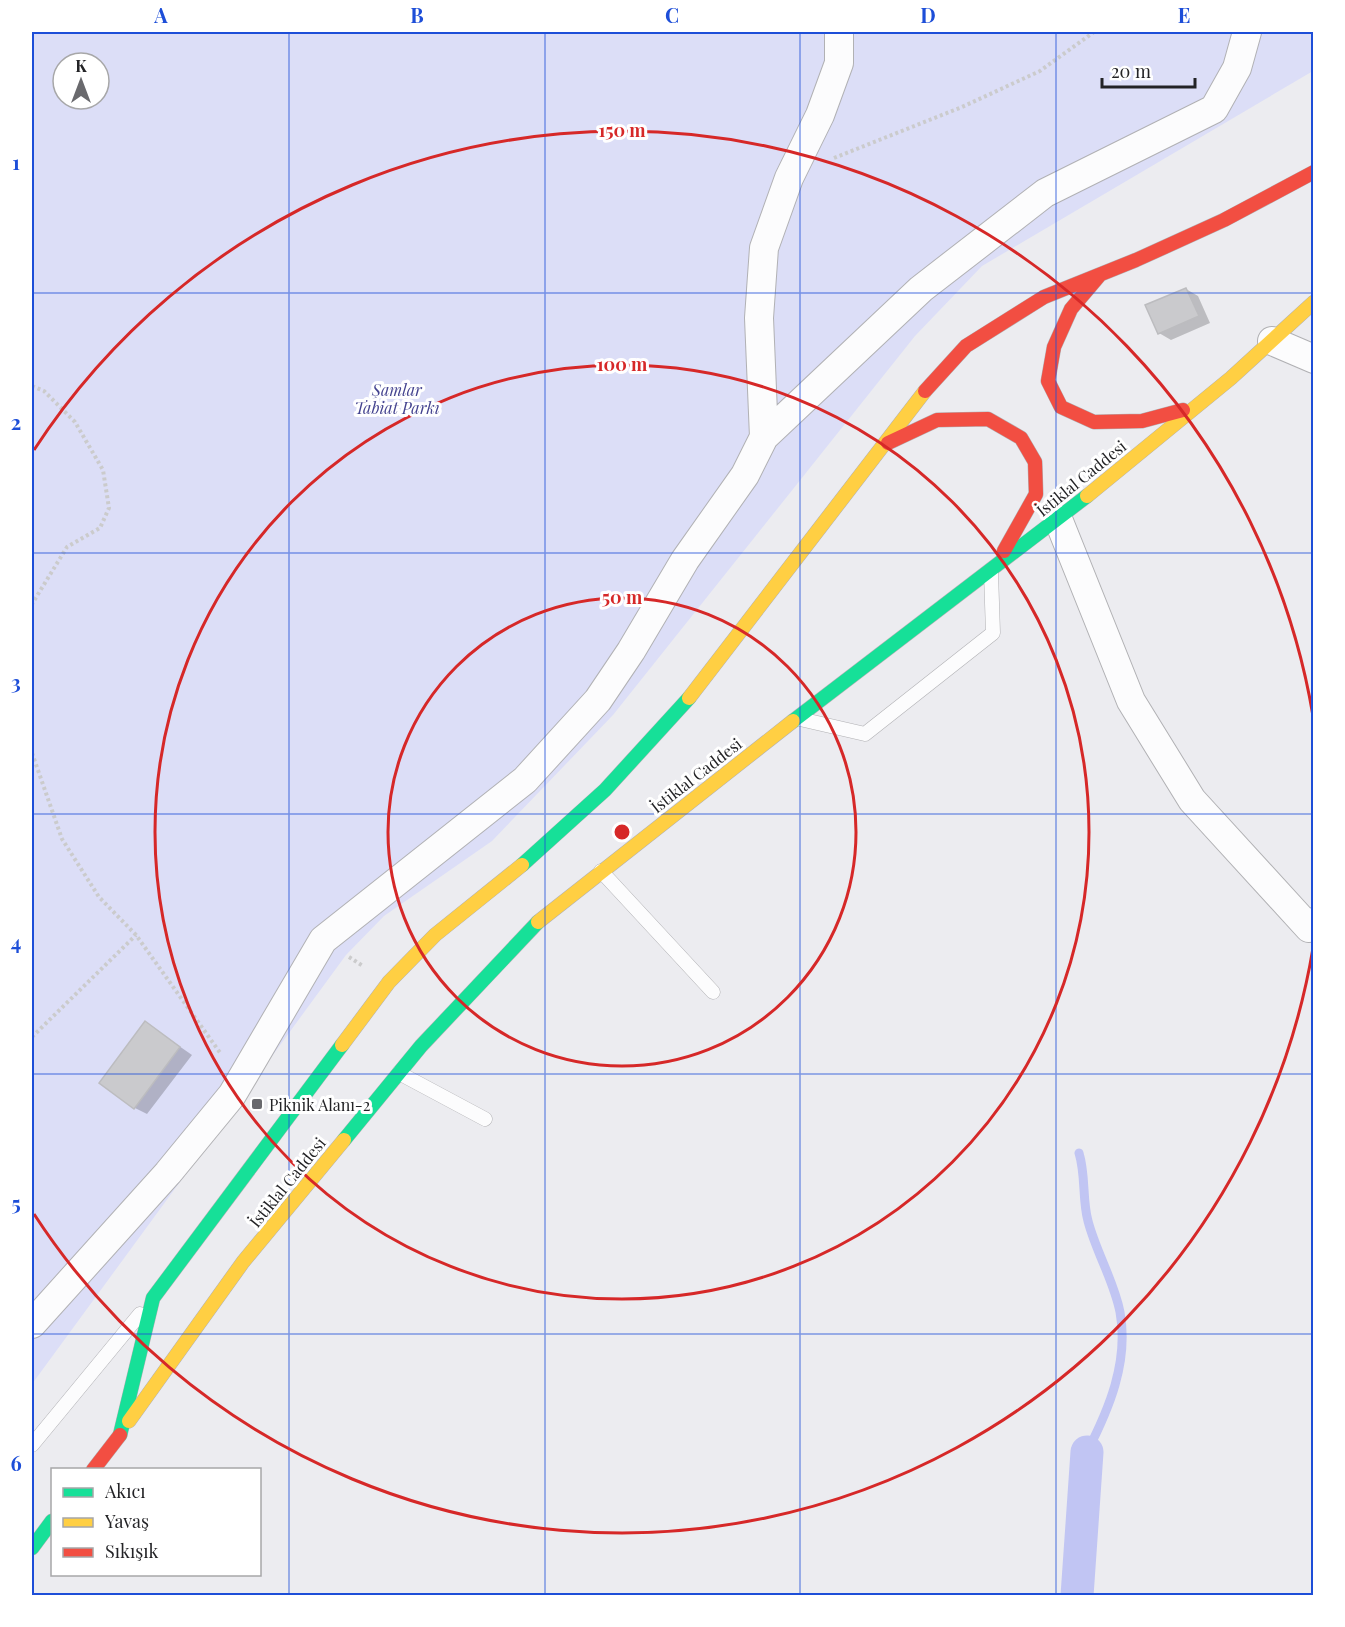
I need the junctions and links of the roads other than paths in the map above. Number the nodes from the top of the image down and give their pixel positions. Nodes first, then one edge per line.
1 (839, 32) edge
2 (1247, 32) edge
3 (1314, 172) edge
4 (1100, 275) junction
5 (1314, 302) edge
6 (1272, 341) junction
7 (1314, 359) edge
8 (1196, 407) junction
9 (764, 437) junction
10 (885, 444) junction
11 (1058, 519) junction
12 (991, 570) junction
13 (798, 718) junction
14 (601, 871) junction
15 (1314, 922) edge
16 (713, 992) dead end
17 (399, 1072) junction
18 (485, 1119) dead end
19 (153, 1298) junction
20 (32, 1324) edge
21 (120, 1435) junction
22 (32, 1445) edge
23 (95, 1468) edge
24 (51, 1522) edge
25 (32, 1548) edge

1 - 9 street
2 - 9 street
3 - 4 main road, İstiklal Caddesi
4 - 8 main road
4 - 10 main road, İstiklal Caddesi
5 - 6 main road, İstiklal Caddesi
6 - 7 street
6 - 8 main road, İstiklal Caddesi
8 - 11 main road, İstiklal Caddesi
9 - 20 street
10 - 12 main road
10 - 19 main road, İstiklal Caddesi
11 - 12 main road, İstiklal Caddesi
11 - 15 street
12 - 13 main road, İstiklal Caddesi
12 - 13 lane
13 - 14 main road, İstiklal Caddesi
14 - 16 lane
14 - 17 main road, İstiklal Caddesi
17 - 18 lane
17 - 21 main road, İstiklal Caddesi
19 - 21 main road
19 - 22 lane
21 - 23 main road, İstiklal Caddesi
24 - 25 main road

